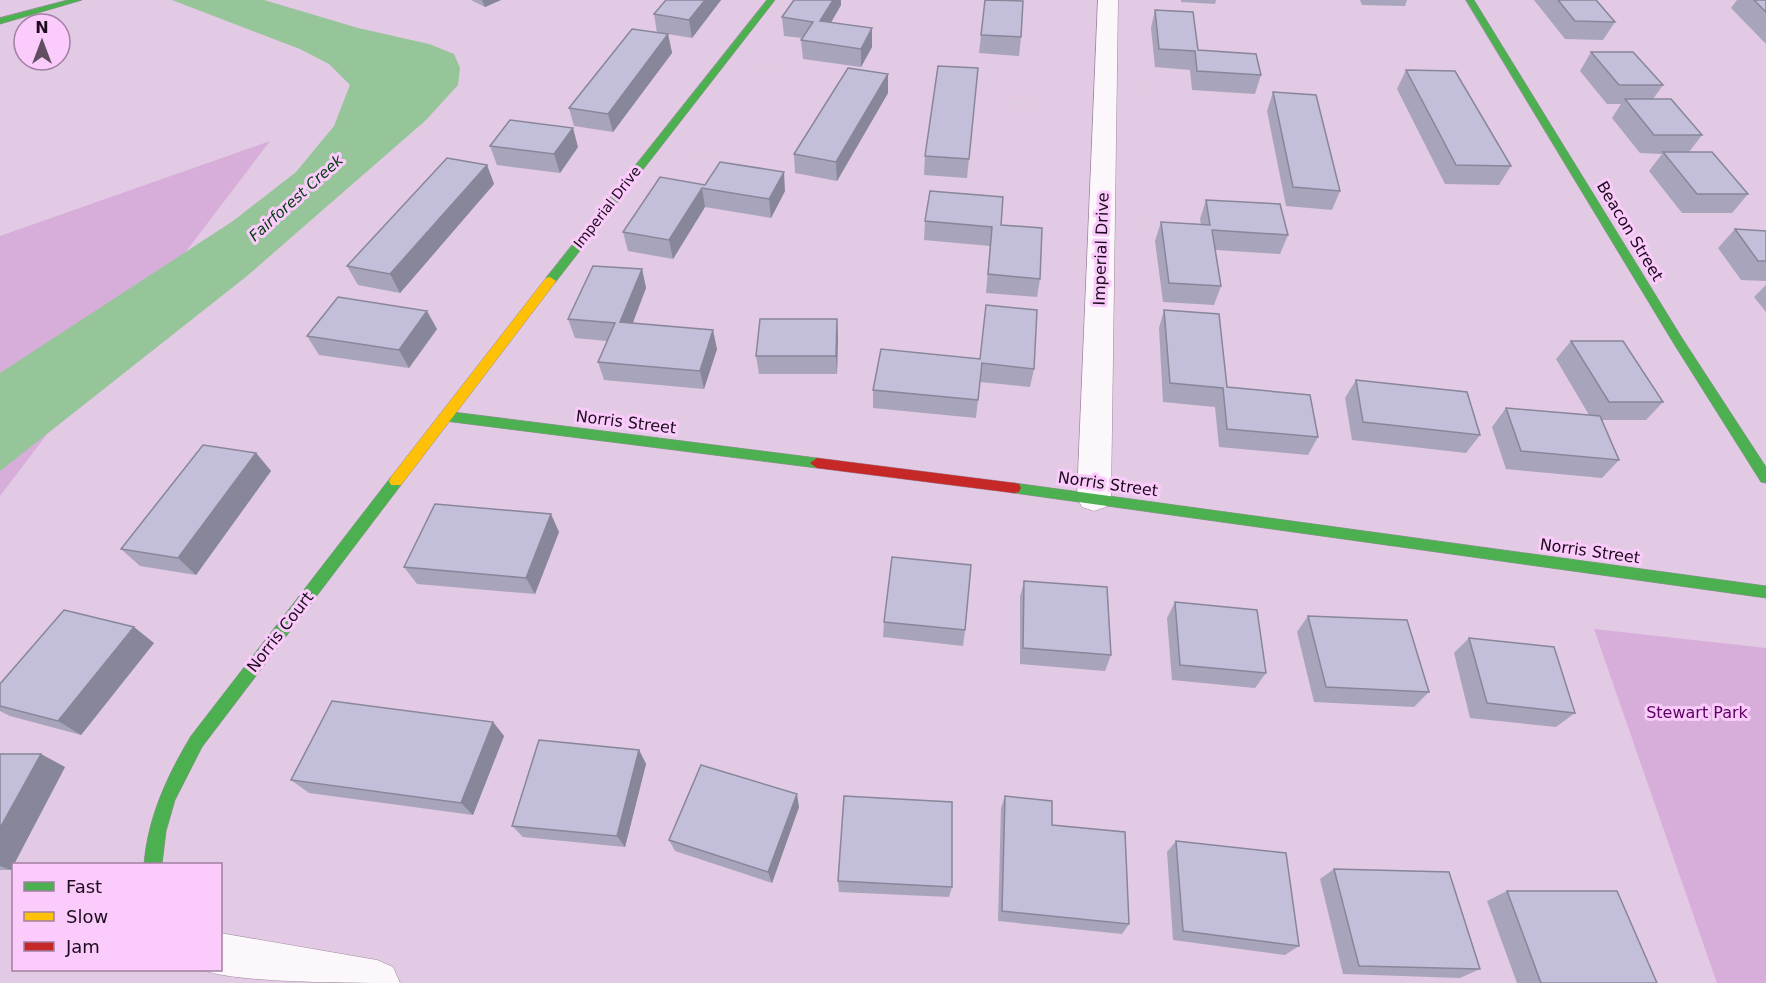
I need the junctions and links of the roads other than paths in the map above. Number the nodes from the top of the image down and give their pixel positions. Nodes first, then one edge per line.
1 (78, 0) edge
2 (771, 0) edge
3 (1108, 0) edge
4 (1470, 0) edge
5 (0, 21) edge
6 (445, 416) junction
7 (1766, 478) edge
8 (1094, 498) junction
9 (1766, 592) edge
10 (153, 863) edge
11 (222, 955) edge
12 (377, 983) edge

1 - 5 street
2 - 6 street, Imperial Drive
3 - 8 street, Imperial Drive
4 - 7 street, Beacon Street
6 - 8 street, Norris Street
6 - 10 street, Norris Court
8 - 9 street, Norris Street
11 - 12 street

